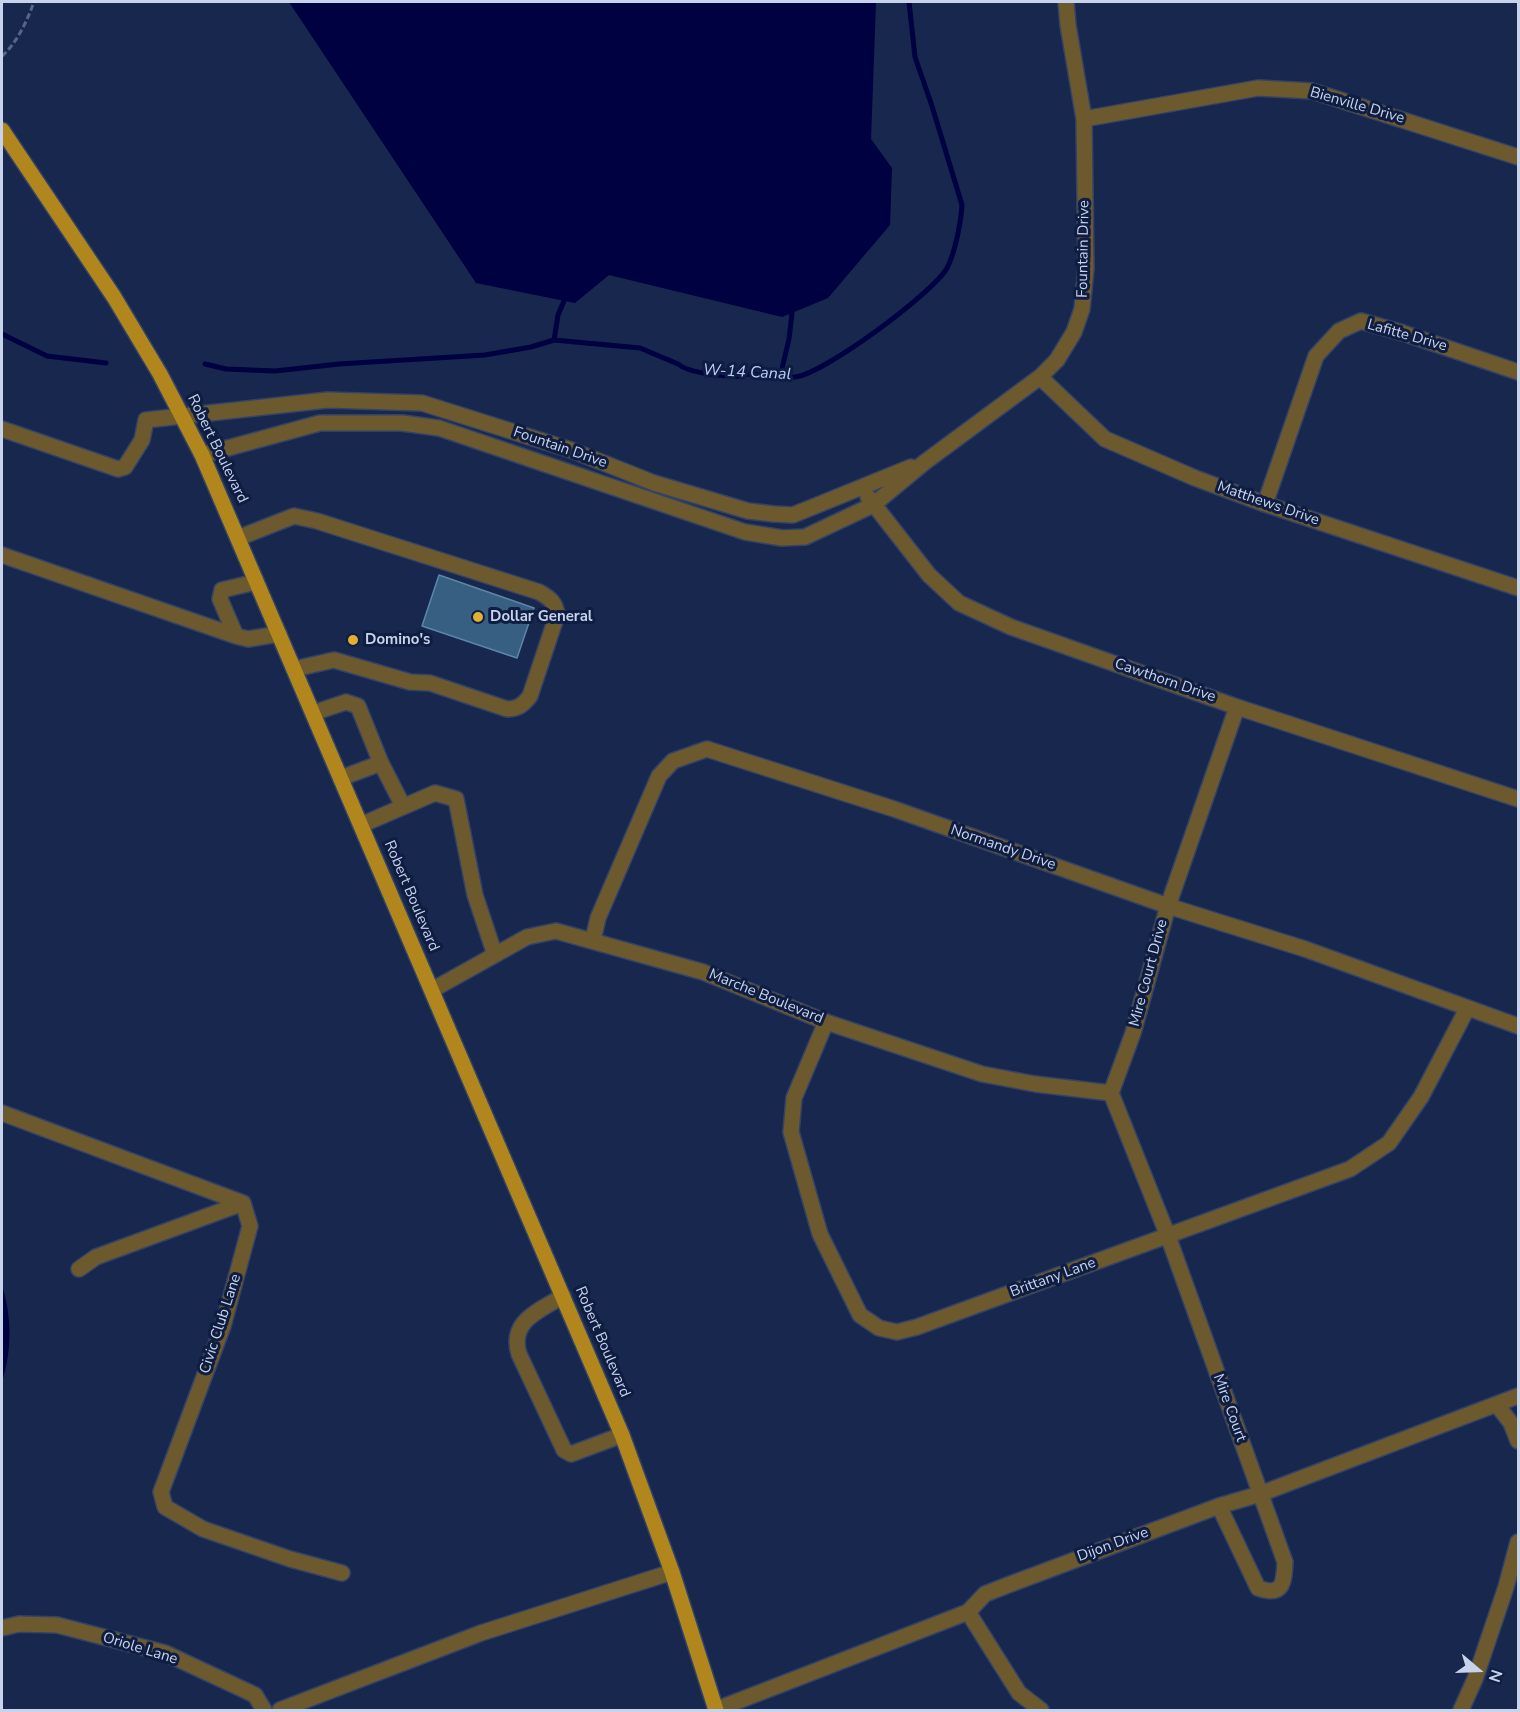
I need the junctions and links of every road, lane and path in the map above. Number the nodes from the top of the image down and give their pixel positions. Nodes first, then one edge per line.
1 (34, 2) edge
2 (1066, 2) edge
3 (2, 57) edge
4 (1084, 119) junction
5 (2, 130) edge
6 (1518, 157) edge
7 (1518, 372) edge
8 (1040, 377) junction
9 (328, 400) junction
10 (182, 417) junction
11 (327, 423) junction
12 (2, 429) edge
13 (202, 455) junction
14 (925, 462) junction
15 (862, 487) junction
16 (679, 490) junction
17 (1265, 504) junction
18 (873, 505) junction
19 (673, 507) junction
20 (238, 538) junction
21 (2, 555) edge
22 (256, 582) junction
23 (1518, 588) edge
24 (279, 634) junction
25 (236, 636) junction
26 (294, 669) junction
27 (1237, 707) junction
28 (313, 713) junction
29 (381, 763) junction
30 (341, 778) junction
31 (1518, 799) edge
32 (403, 806) junction
33 (361, 825) junction
34 (1168, 906) junction
35 (593, 940) junction
36 (495, 955) junction
37 (432, 990) junction
38 (1467, 1009) junction
39 (826, 1022) junction
40 (1518, 1026) edge
41 (1111, 1093) junction
42 (2, 1113) edge
43 (243, 1203) junction
44 (1168, 1236) junction
45 (79, 1269) dead end
46 (563, 1296) junction
47 (1518, 1396) edge
48 (1497, 1405) junction
49 (622, 1435) junction
50 (1518, 1441) edge
51 (1260, 1494) junction
52 (1219, 1506) junction
53 (1518, 1542) edge
54 (672, 1572) junction
55 (342, 1573) dead end
56 (969, 1612) junction
57 (2, 1628) edge
58 (264, 1710) edge
59 (280, 1710) edge
60 (716, 1710) edge
61 (1041, 1710) edge
62 (1461, 1710) edge

1 - 3 path
2 - 4 street, Fountain Drive
4 - 6 street, Bienville Drive
4 - 8 street, Fountain Drive
5 - 10 main road, Robert Boulevard
7 - 17 street, Lafitte Drive
8 - 14 street, Fountain Drive
8 - 17 street, Matthews Drive
9 - 10 street, Fountain Drive
9 - 11 street
9 - 16 street, Fountain Drive
10 - 12 street, Fountain Drive
10 - 13 main road, Robert Boulevard
11 - 13 street, Fountain Drive
11 - 19 street, Fountain Drive
13 - 20 main road, Robert Boulevard
14 - 15 street, Fountain Drive
14 - 18 street, Fountain Drive
15 - 16 street, Fountain Drive
15 - 18 street, Cawthorn Drive
16 - 19 street
17 - 23 street, Matthews Drive
18 - 19 street, Fountain Drive
18 - 27 street, Cawthorn Drive
20 - 22 main road, Robert Boulevard
20 - 26 street
21 - 25 street
22 - 24 main road, Robert Boulevard
22 - 25 street
24 - 25 street
24 - 26 main road, Robert Boulevard
26 - 28 main road, Robert Boulevard
27 - 31 street, Cawthorn Drive
27 - 34 street, Mire Court Drive
28 - 29 street
28 - 30 main road, Robert Boulevard
29 - 30 street
29 - 32 street
30 - 33 main road, Robert Boulevard
32 - 33 street
32 - 36 street
33 - 37 main road, Robert Boulevard
34 - 35 street, Normandy Drive
34 - 38 street, Normandy Drive
34 - 41 street, Mire Court Drive
35 - 36 street, Marche Boulevard
35 - 39 street, Marche Boulevard
36 - 37 street, Marche Boulevard
37 - 46 main road, Robert Boulevard
38 - 40 street, Normandy Drive
38 - 44 street, Brittany Lane
39 - 41 street, Marche Boulevard
39 - 44 street, Brittany Lane
41 - 44 street
42 - 43 street
43 - 45 street
43 - 55 street, Civic Club Lane
44 - 51 street, Mire Court
46 - 49 main road, Robert Boulevard
46 - 49 street
47 - 48 street, Dijon Drive
48 - 50 street
48 - 51 street, Dijon Drive
49 - 54 main road, Robert Boulevard
51 - 52 street, Dijon Drive
51 - 52 street, Mire Court
52 - 56 street, Dijon Drive
53 - 62 street
54 - 59 street
54 - 60 main road, Robert Boulevard
56 - 60 street, Dijon Drive
56 - 61 street
57 - 58 street, Oriole Lane

